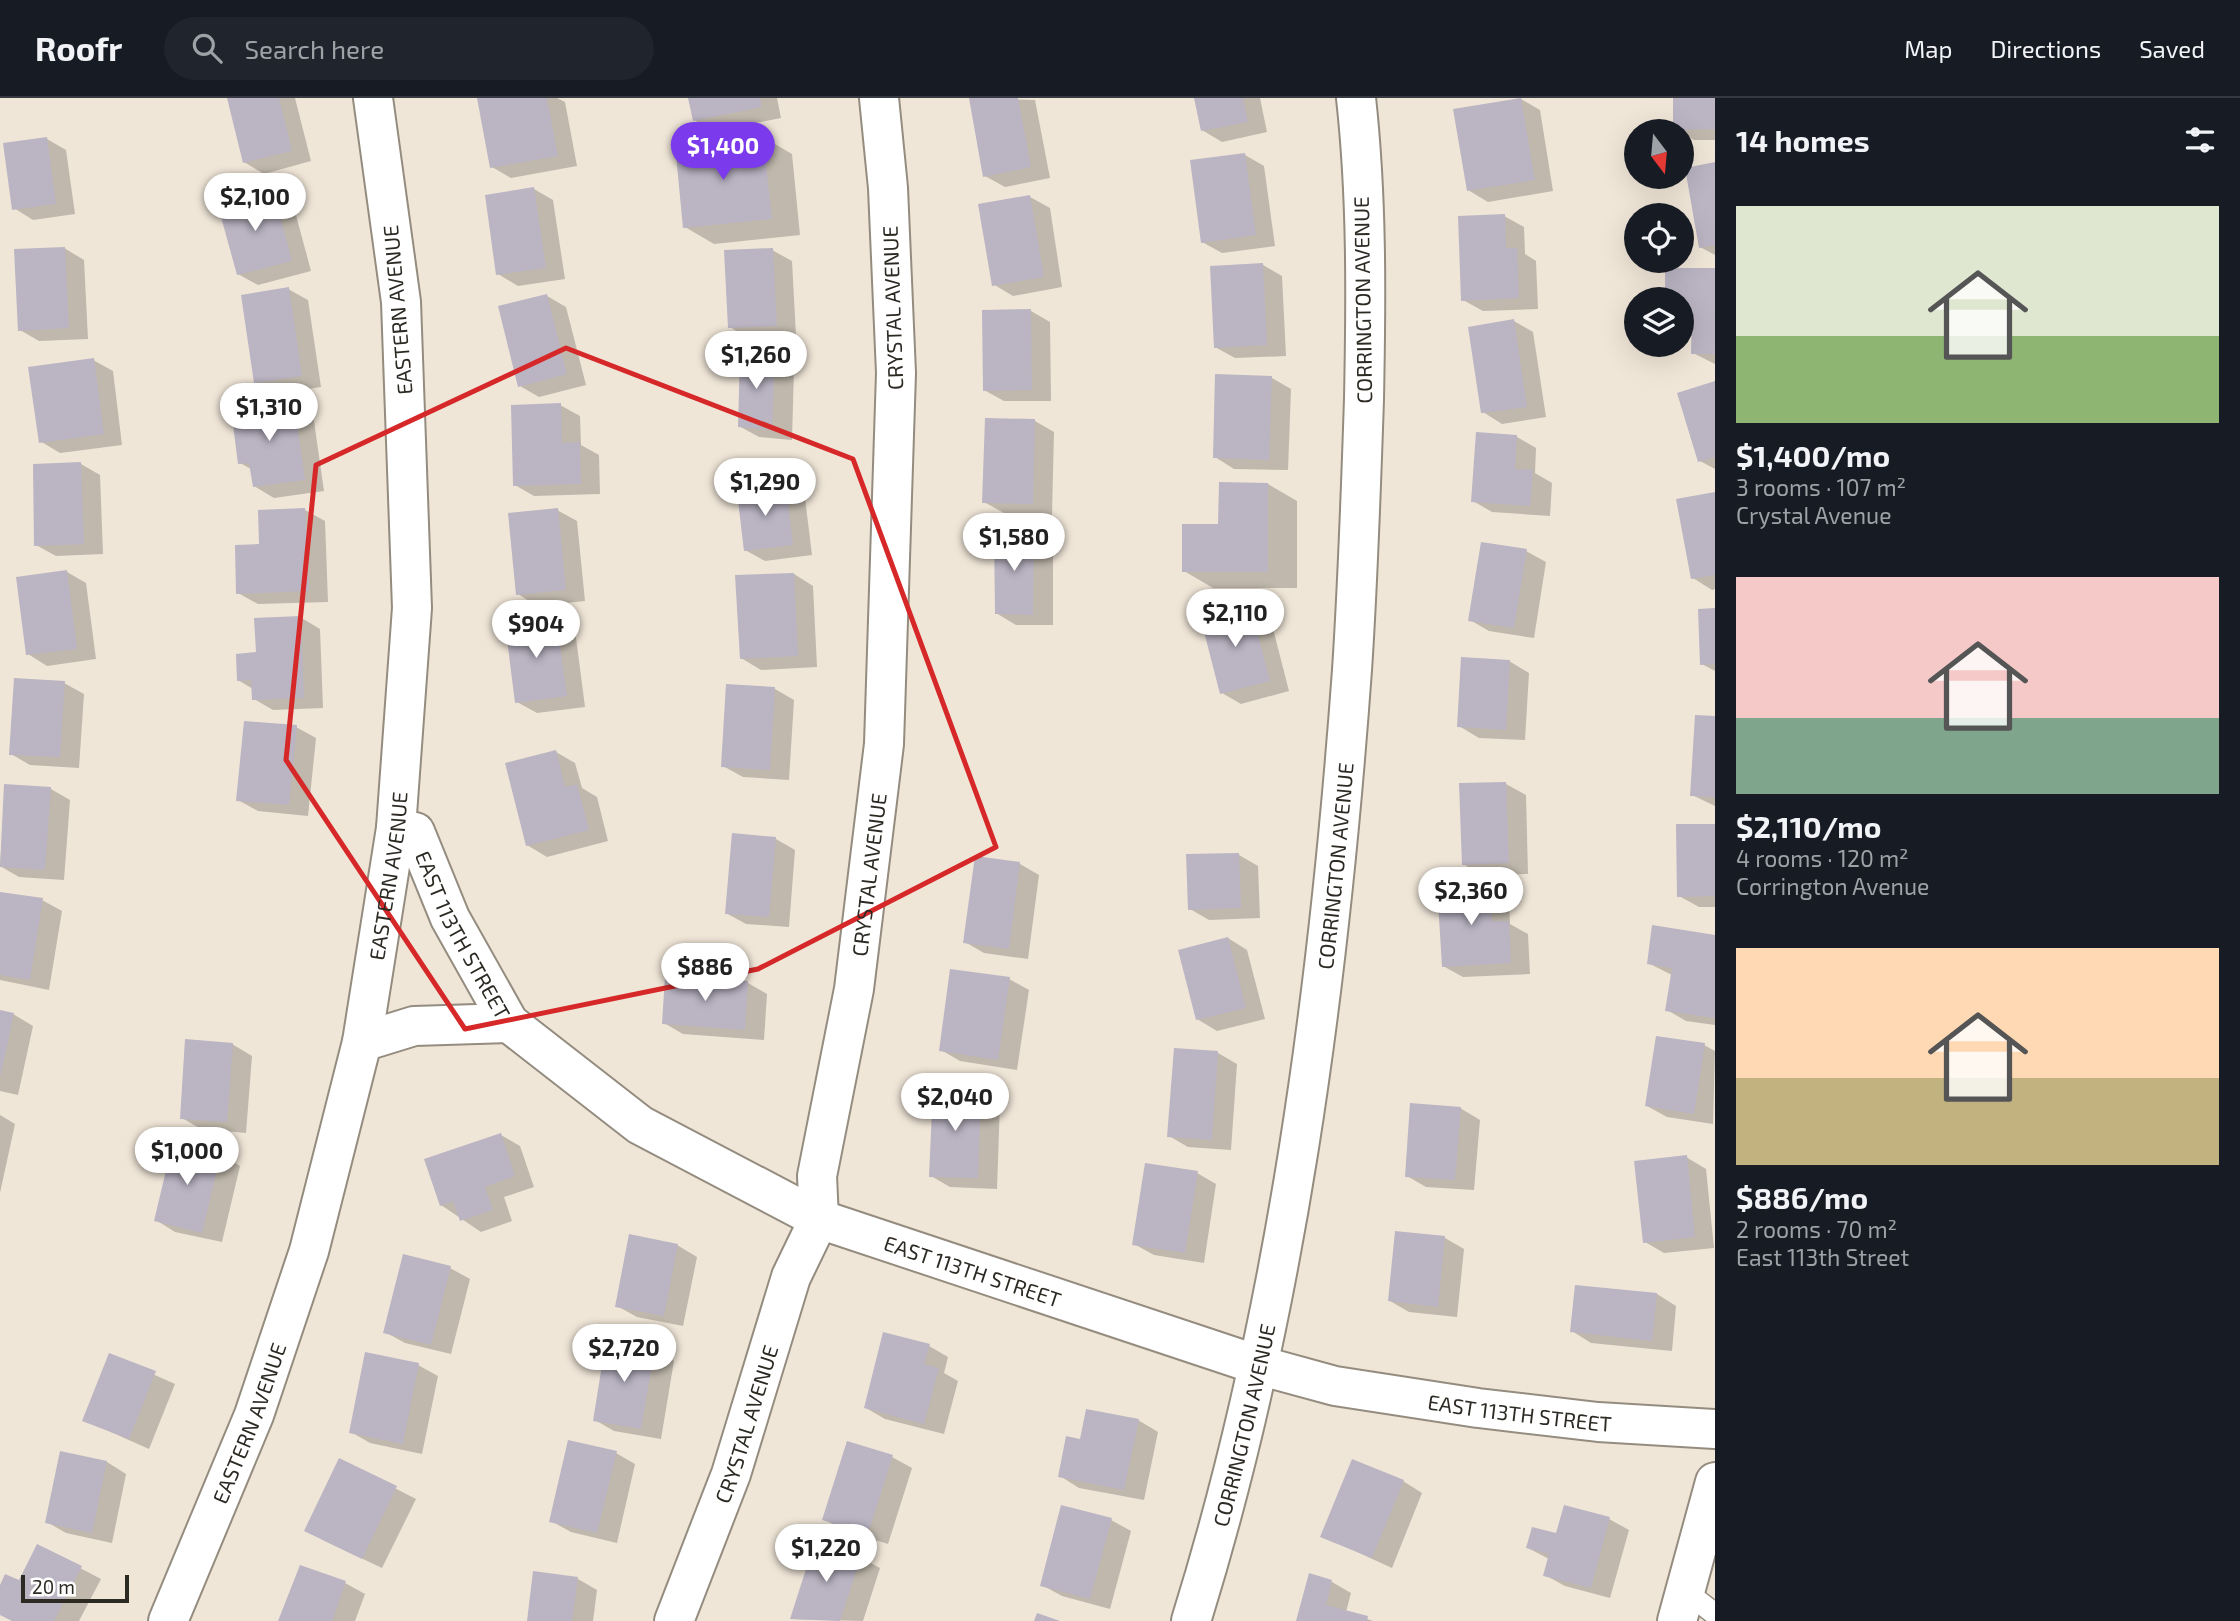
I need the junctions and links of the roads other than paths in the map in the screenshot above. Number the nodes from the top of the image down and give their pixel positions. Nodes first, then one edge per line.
1 (373, 98) edge
2 (879, 98) edge
3 (1356, 98) edge
4 (396, 828) junction
5 (509, 1023) junction
6 (362, 1042) junction
7 (820, 1219) junction
8 (1258, 1365) junction
9 (1715, 1429) edge
10 (1715, 1482) edge
11 (1681, 1606) edge
12 (1715, 1614) edge
13 (168, 1621) edge
14 (674, 1621) edge
15 (1191, 1621) edge

1 - 4 street, EASTERN AVENUE
2 - 7 street, CRYSTAL AVENUE
3 - 8 street, CORRINGTON AVENUE
4 - 5 street, EAST 113TH STREET
4 - 6 street, EASTERN AVENUE
5 - 6 street
5 - 7 street, EAST 113TH STREET
6 - 13 street, EASTERN AVENUE
7 - 8 street, EAST 113TH STREET
7 - 14 street, CRYSTAL AVENUE
8 - 9 street, EAST 113TH STREET
8 - 15 street, CORRINGTON AVENUE
10 - 11 street
11 - 12 lane

